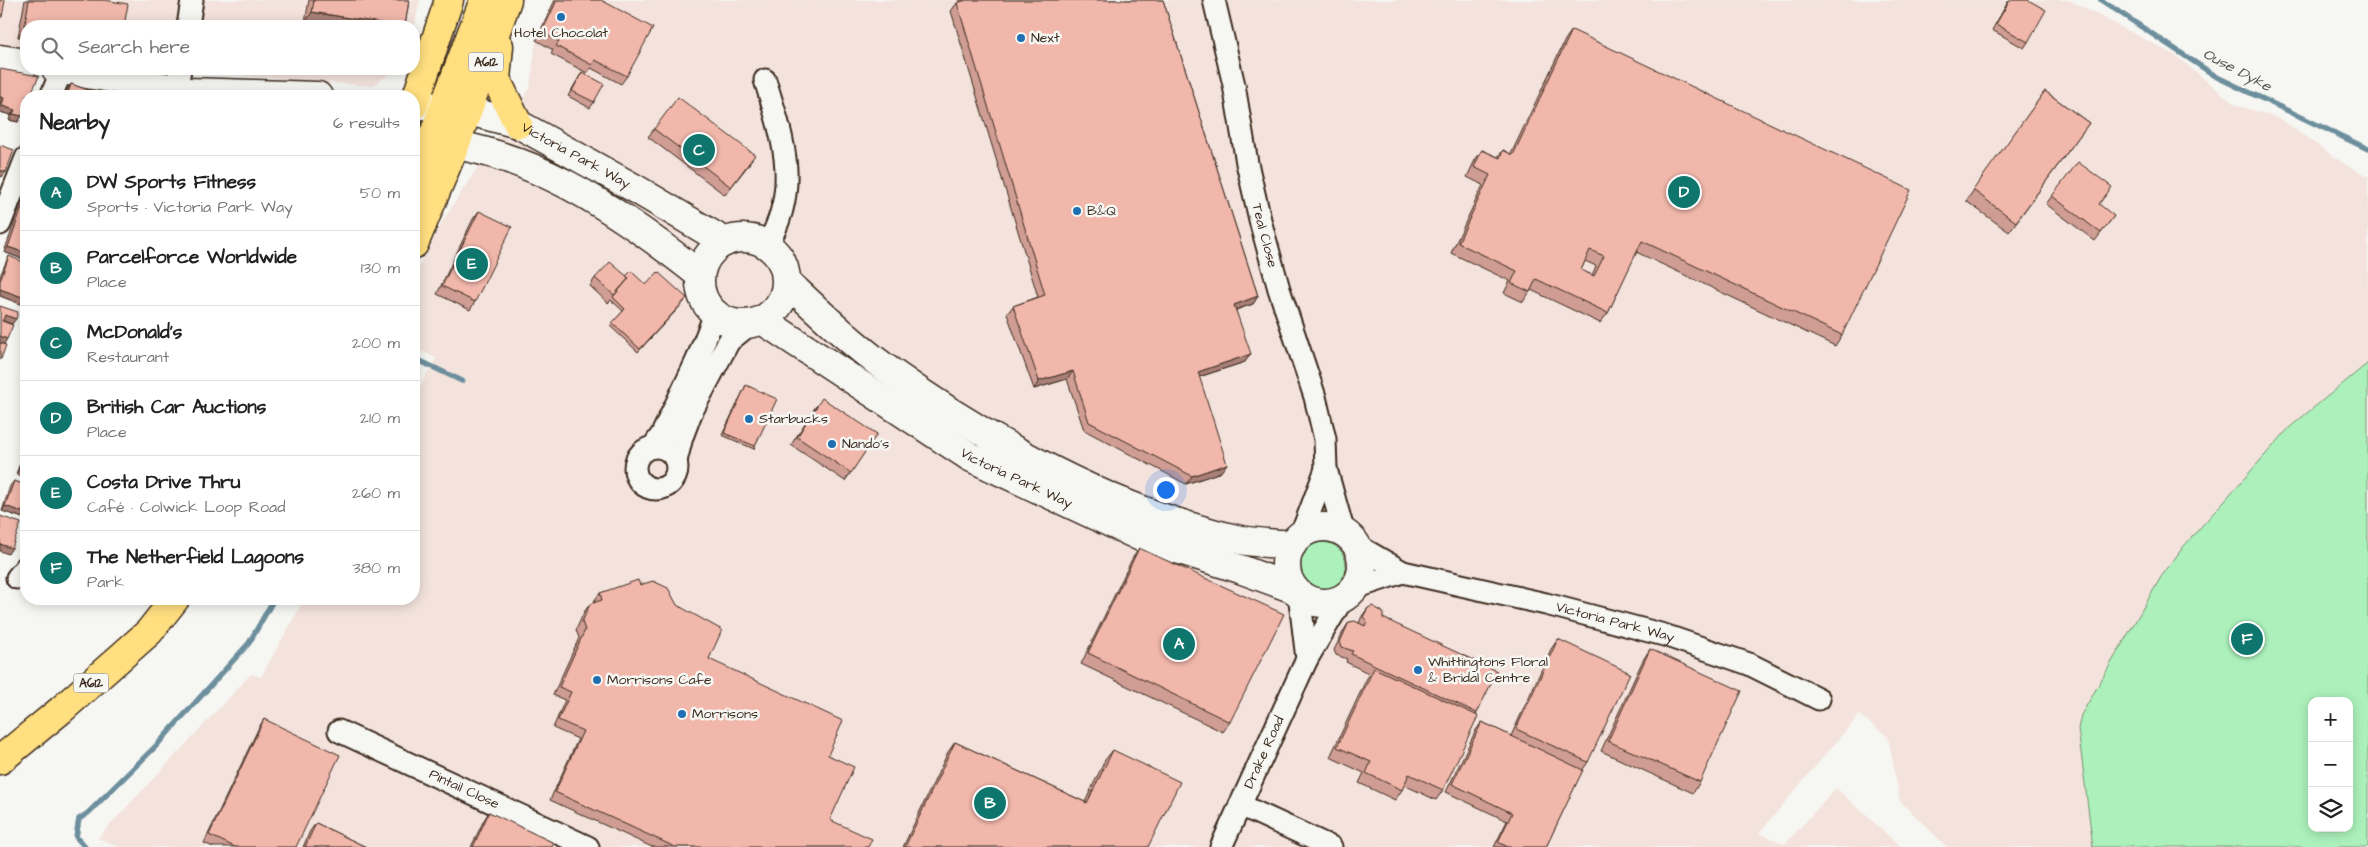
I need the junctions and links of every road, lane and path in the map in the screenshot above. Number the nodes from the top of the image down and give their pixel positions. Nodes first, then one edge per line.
1 (192, 0) edge
2 (1214, 0) edge
3 (448, 1) edge
4 (498, 4) edge
5 (189, 20) edge
6 (0, 59) edge
7 (20, 62) edge
8 (57, 75) edge
9 (99, 75) edge
10 (765, 80) dead end
11 (186, 88) edge
12 (53, 90) edge
13 (212, 90) edge
14 (419, 90) edge
15 (420, 106) edge
16 (455, 109) junction
17 (518, 124) junction
18 (428, 139) edge
19 (420, 166) edge
20 (20, 173) edge
21 (0, 224) edge
22 (420, 230) edge
23 (725, 242) junction
24 (766, 245) junction
25 (700, 275) junction
26 (786, 282) junction
27 (715, 314) junction
28 (756, 322) junction
29 (653, 447) junction
30 (676, 461) junction
31 (1326, 469) junction
32 (1297, 540) junction
33 (1351, 540) junction
34 (1402, 572) junction
35 (1296, 591) junction
36 (1349, 593) junction
37 (170, 605) edge
38 (1307, 659) junction
39 (1819, 699) dead end
40 (339, 731) dead end
41 (0, 760) edge
42 (1240, 805) junction
43 (588, 847) edge
44 (1221, 847) edge
45 (1331, 847) edge

1 - 5 street
2 - 31 street, Teal Close
3 - 14 main road
4 - 16 main road, A612
4 - 17 main road
6 - 7 street
8 - 12 street
9 - 11 street
10 - 24 street
11 - 13 street
15 - 16 street, Victoria Park Way
16 - 17 street, Victoria Park Way
16 - 18 main road, A612
17 - 23 street, Victoria Park Way
18 - 19 main road
18 - 22 main road, A612
18 - 25 street
20 - 21 street
23 - 24 street
23 - 25 street
24 - 26 street
25 - 27 street
26 - 28 street
26 - 32 street, Victoria Park Way
27 - 28 street, Victoria Park Way
27 - 29 street
28 - 30 street
28 - 35 street, Victoria Park Way
29 - 30 street
29 - 30 street
31 - 32 street, Teal Close
31 - 33 street, Teal Close
32 - 33 street
32 - 35 street
33 - 34 street
33 - 36 street
34 - 36 street
34 - 39 street, Victoria Park Way
35 - 36 street
35 - 38 street
36 - 38 street, Drake Road
37 - 41 main road, A612
38 - 42 street, Drake Road
40 - 43 street, Pintail Close
42 - 44 street, Drake Road
42 - 45 street

